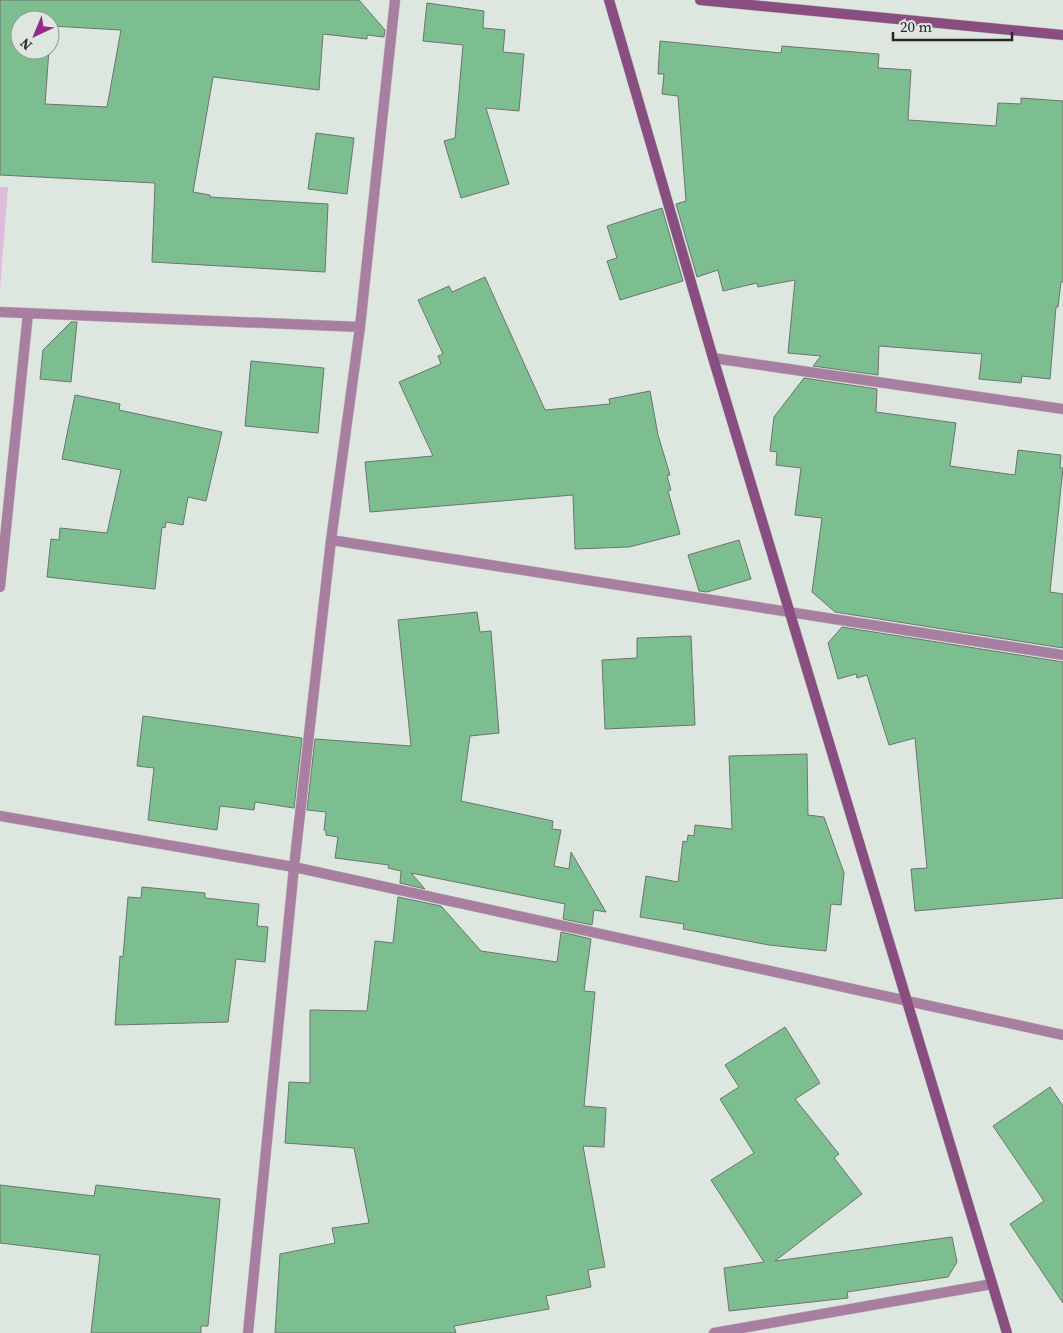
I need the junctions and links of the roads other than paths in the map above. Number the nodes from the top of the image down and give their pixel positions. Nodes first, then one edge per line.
1 (395, 0) edge
2 (609, 0) edge
3 (700, 0) edge
4 (1063, 35) edge
5 (0, 312) edge
6 (28, 313) junction
7 (360, 327) junction
8 (712, 358) junction
9 (1063, 409) edge
10 (331, 540) junction
11 (0, 587) edge
12 (790, 612) junction
13 (1063, 655) edge
14 (0, 816) edge
15 (294, 868) junction
16 (907, 1000) junction
17 (1063, 1035) edge
18 (992, 1284) junction
19 (248, 1333) edge
20 (714, 1333) edge
21 (1007, 1333) edge

1 - 7 street
2 - 8 street
3 - 4 street
5 - 6 street
6 - 7 street
6 - 11 street
7 - 10 street
8 - 9 street
8 - 12 street
10 - 12 street
10 - 15 street
12 - 13 street
12 - 16 street
14 - 15 street
15 - 16 street
15 - 19 street
16 - 17 street
16 - 18 street
18 - 20 street
18 - 21 street

